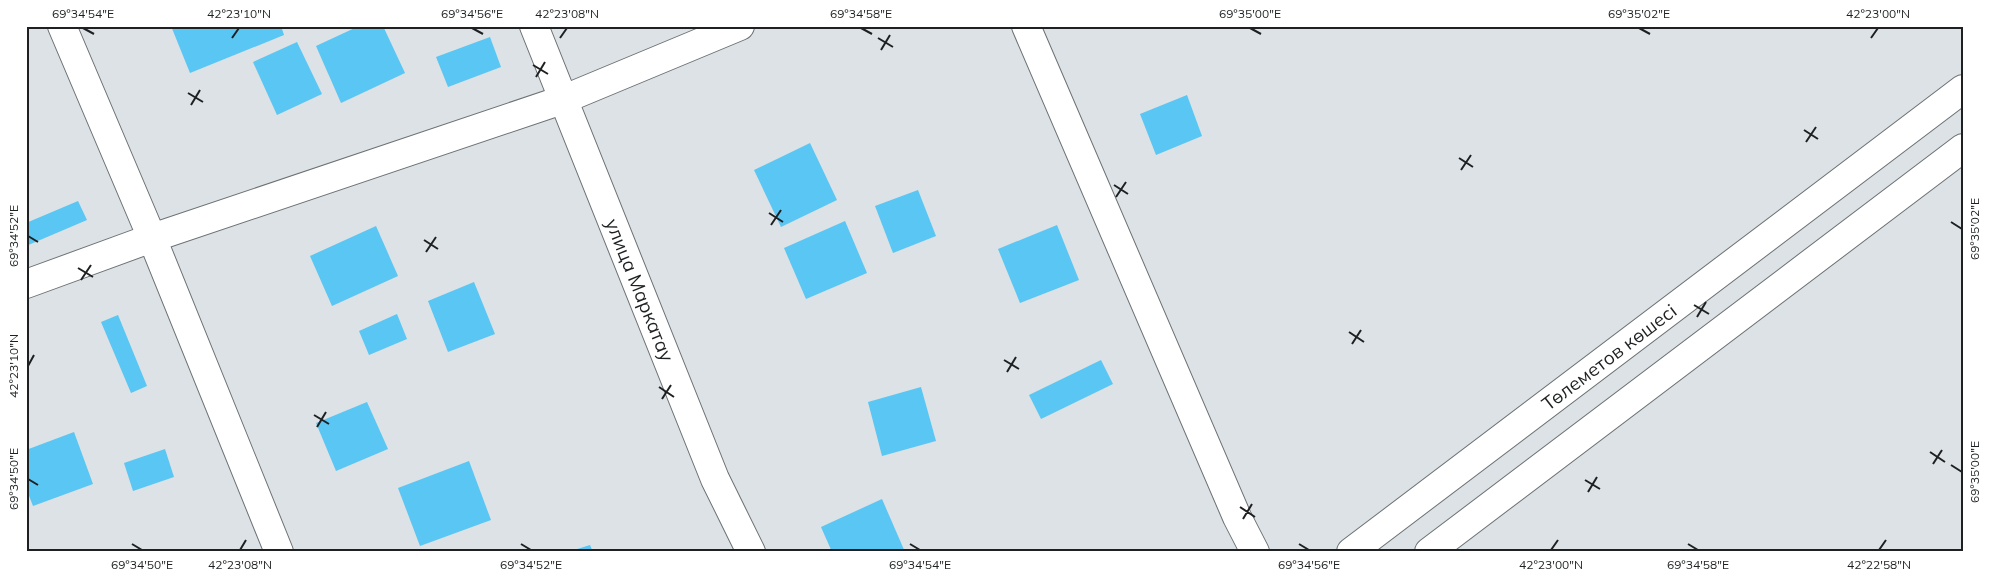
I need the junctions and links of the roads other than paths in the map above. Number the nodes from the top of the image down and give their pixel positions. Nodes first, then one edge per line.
1 (62, 26) edge
2 (534, 26) edge
3 (740, 26) edge
4 (1026, 26) edge
5 (1963, 90) edge
6 (562, 100) junction
7 (1963, 148) edge
8 (152, 238) junction
9 (26, 284) edge
10 (279, 552) edge
11 (751, 552) edge
12 (1255, 552) edge
13 (1351, 552) edge
14 (1429, 552) edge

1 - 8 street
2 - 6 street, улица Маркатау
3 - 6 street
4 - 12 street
5 - 13 street, Төлеметов көшесі
6 - 8 street
6 - 11 street, улица Маркатау
7 - 14 street
8 - 9 street
8 - 10 street

